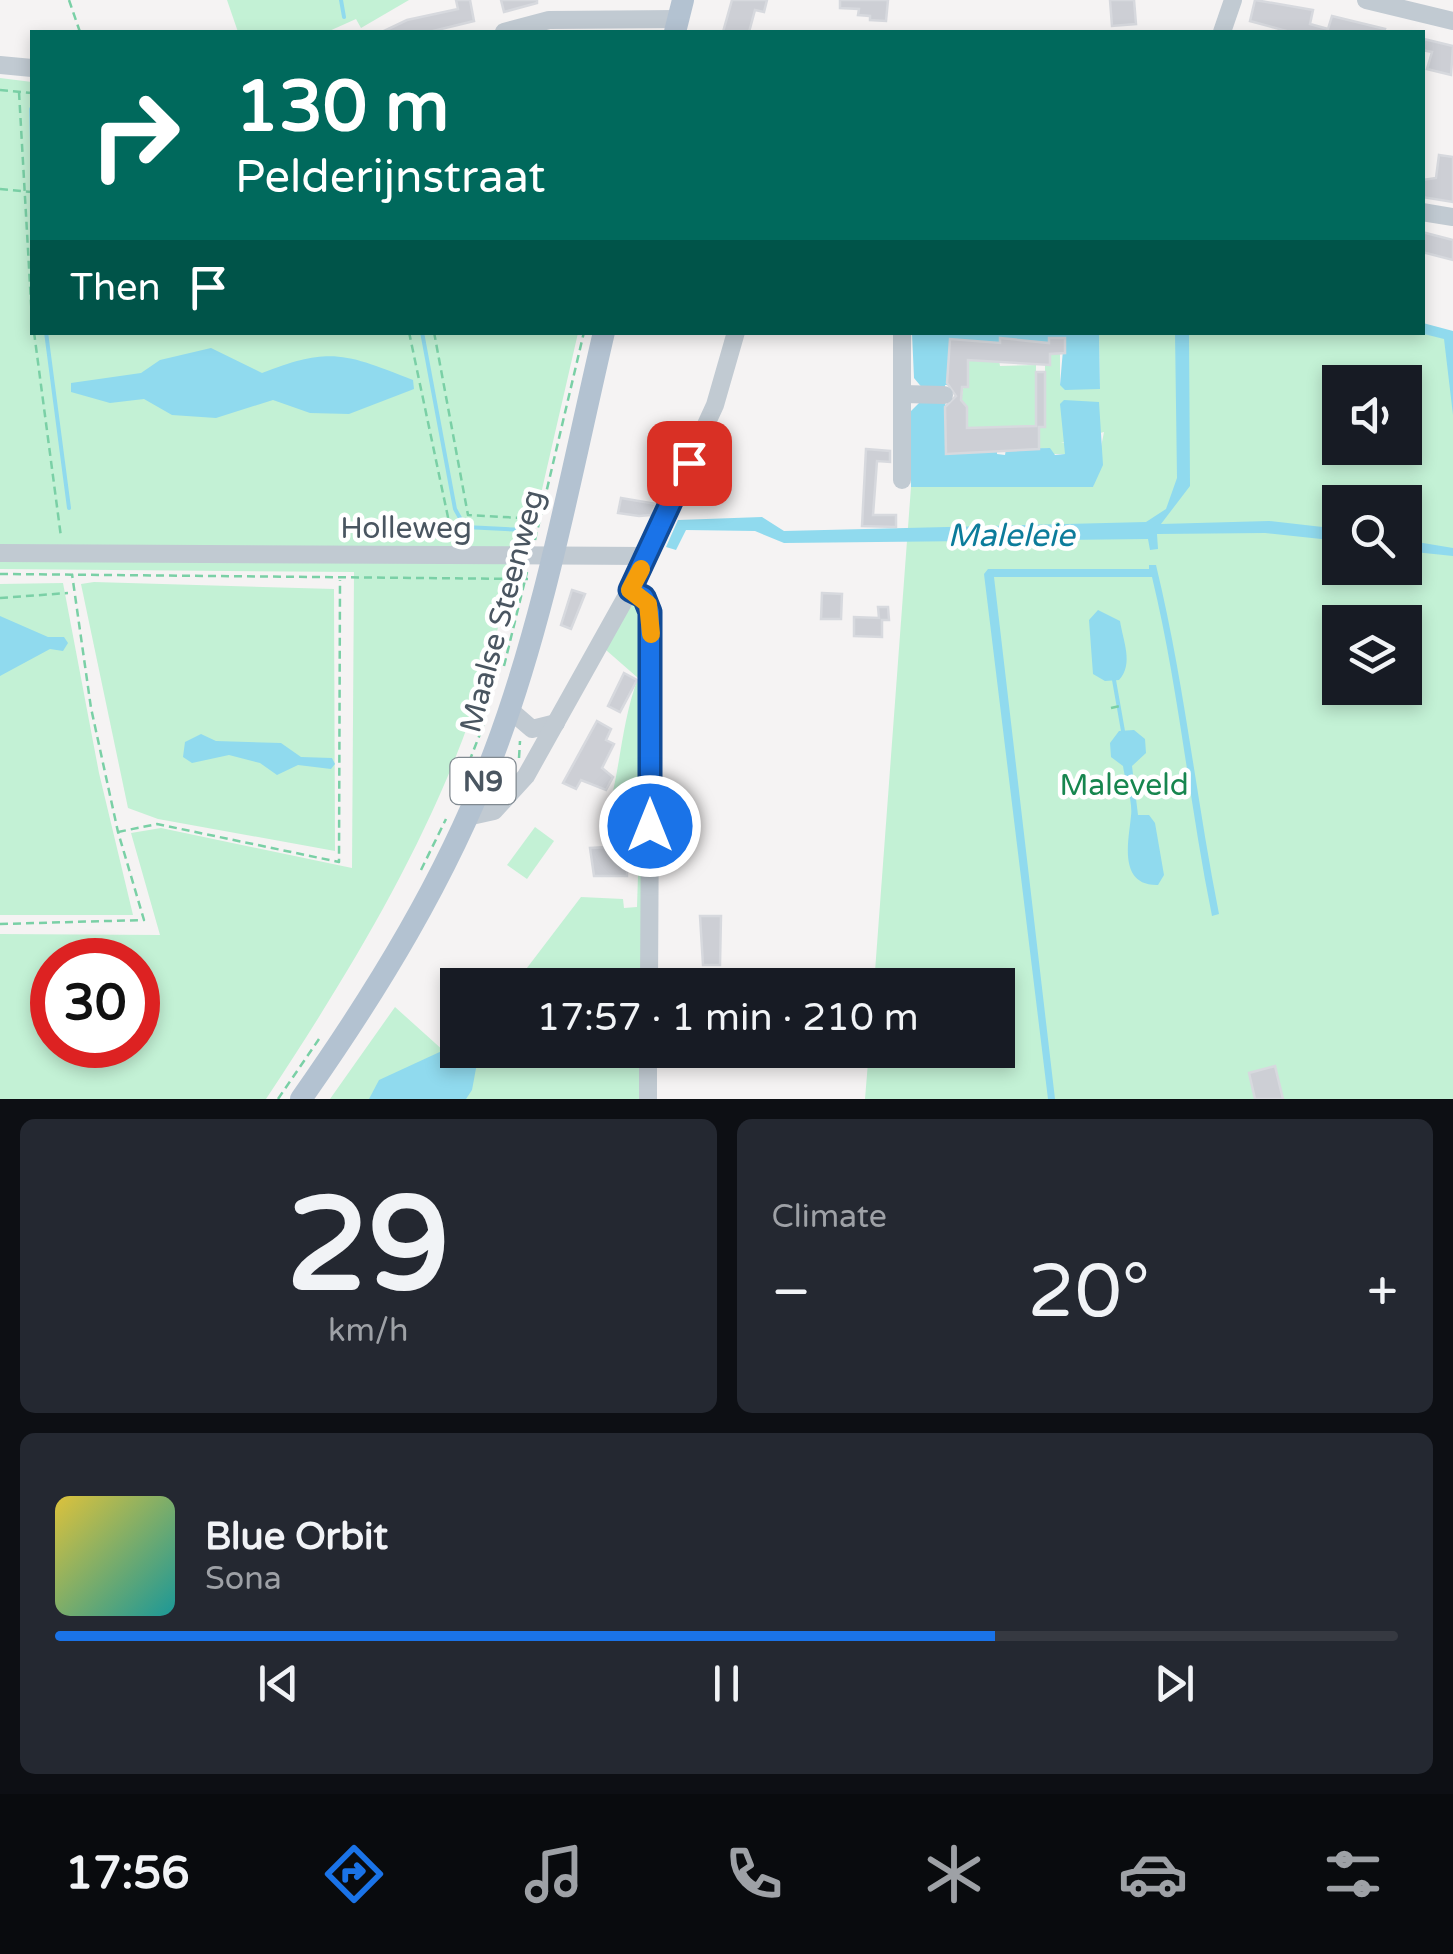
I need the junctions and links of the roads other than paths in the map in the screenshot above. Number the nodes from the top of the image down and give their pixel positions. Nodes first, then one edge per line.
1 (1233, 0) edge
2 (1366, 0) edge
3 (679, 17) edge
4 (1453, 21) edge
5 (511, 30) edge
6 (1223, 30) edge
7 (0, 65) edge
8 (30, 68) edge
9 (1425, 212) edge
10 (1453, 217) edge
11 (603, 335) edge
12 (735, 335) edge
13 (902, 335) edge
14 (908, 394) junction
15 (944, 395) dead end
16 (902, 480) dead end
17 (0, 553) edge
18 (647, 556) junction
19 (541, 558) junction
20 (630, 590) junction
21 (500, 708) junction
22 (556, 722) junction
23 (467, 817) junction
24 (648, 968) edge
25 (648, 1068) edge
26 (301, 1099) edge
27 (648, 1099) edge

1 - 6 street
2 - 4 street
3 - 5 street
7 - 8 street
9 - 10 street
11 - 19 main road, Maalse Steenweg / N9
12 - 18 street
13 - 14 street
14 - 15 street
14 - 16 street
17 - 19 street, Holleweg
18 - 19 street, Holleweg
18 - 20 street
19 - 21 main road, Maalse Steenweg / N9
20 - 22 street
20 - 24 street
21 - 22 street
21 - 23 main road, Maalse Steenweg / N9
22 - 23 street
23 - 26 main road, Maalse Steenweg / N9
25 - 27 street

